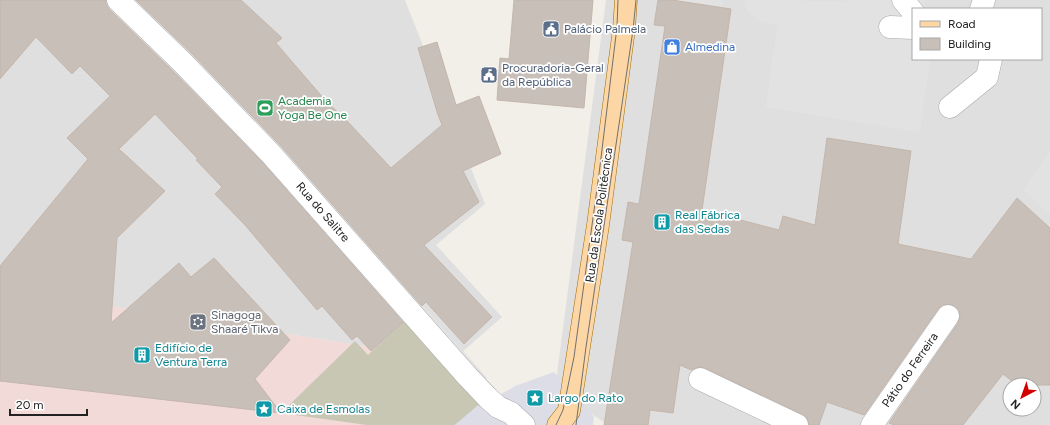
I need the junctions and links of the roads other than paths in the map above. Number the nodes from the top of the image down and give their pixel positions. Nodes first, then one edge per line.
1 (118, 0) edge
2 (626, 0) edge
3 (903, 0) edge
4 (912, 11) edge
5 (890, 27) dead end
6 (912, 28) edge
7 (991, 60) edge
8 (950, 107) dead end
9 (948, 316) dead end
10 (700, 379) dead end
11 (566, 420) edge
12 (524, 425) edge
13 (797, 425) edge
14 (872, 425) edge

1 - 12 street, Rua do Salitre
2 - 11 main road, Rua da Escola Politécnica
3 - 4 street
5 - 6 street
7 - 8 street
9 - 14 street, Pátio do Ferreira
10 - 13 street

